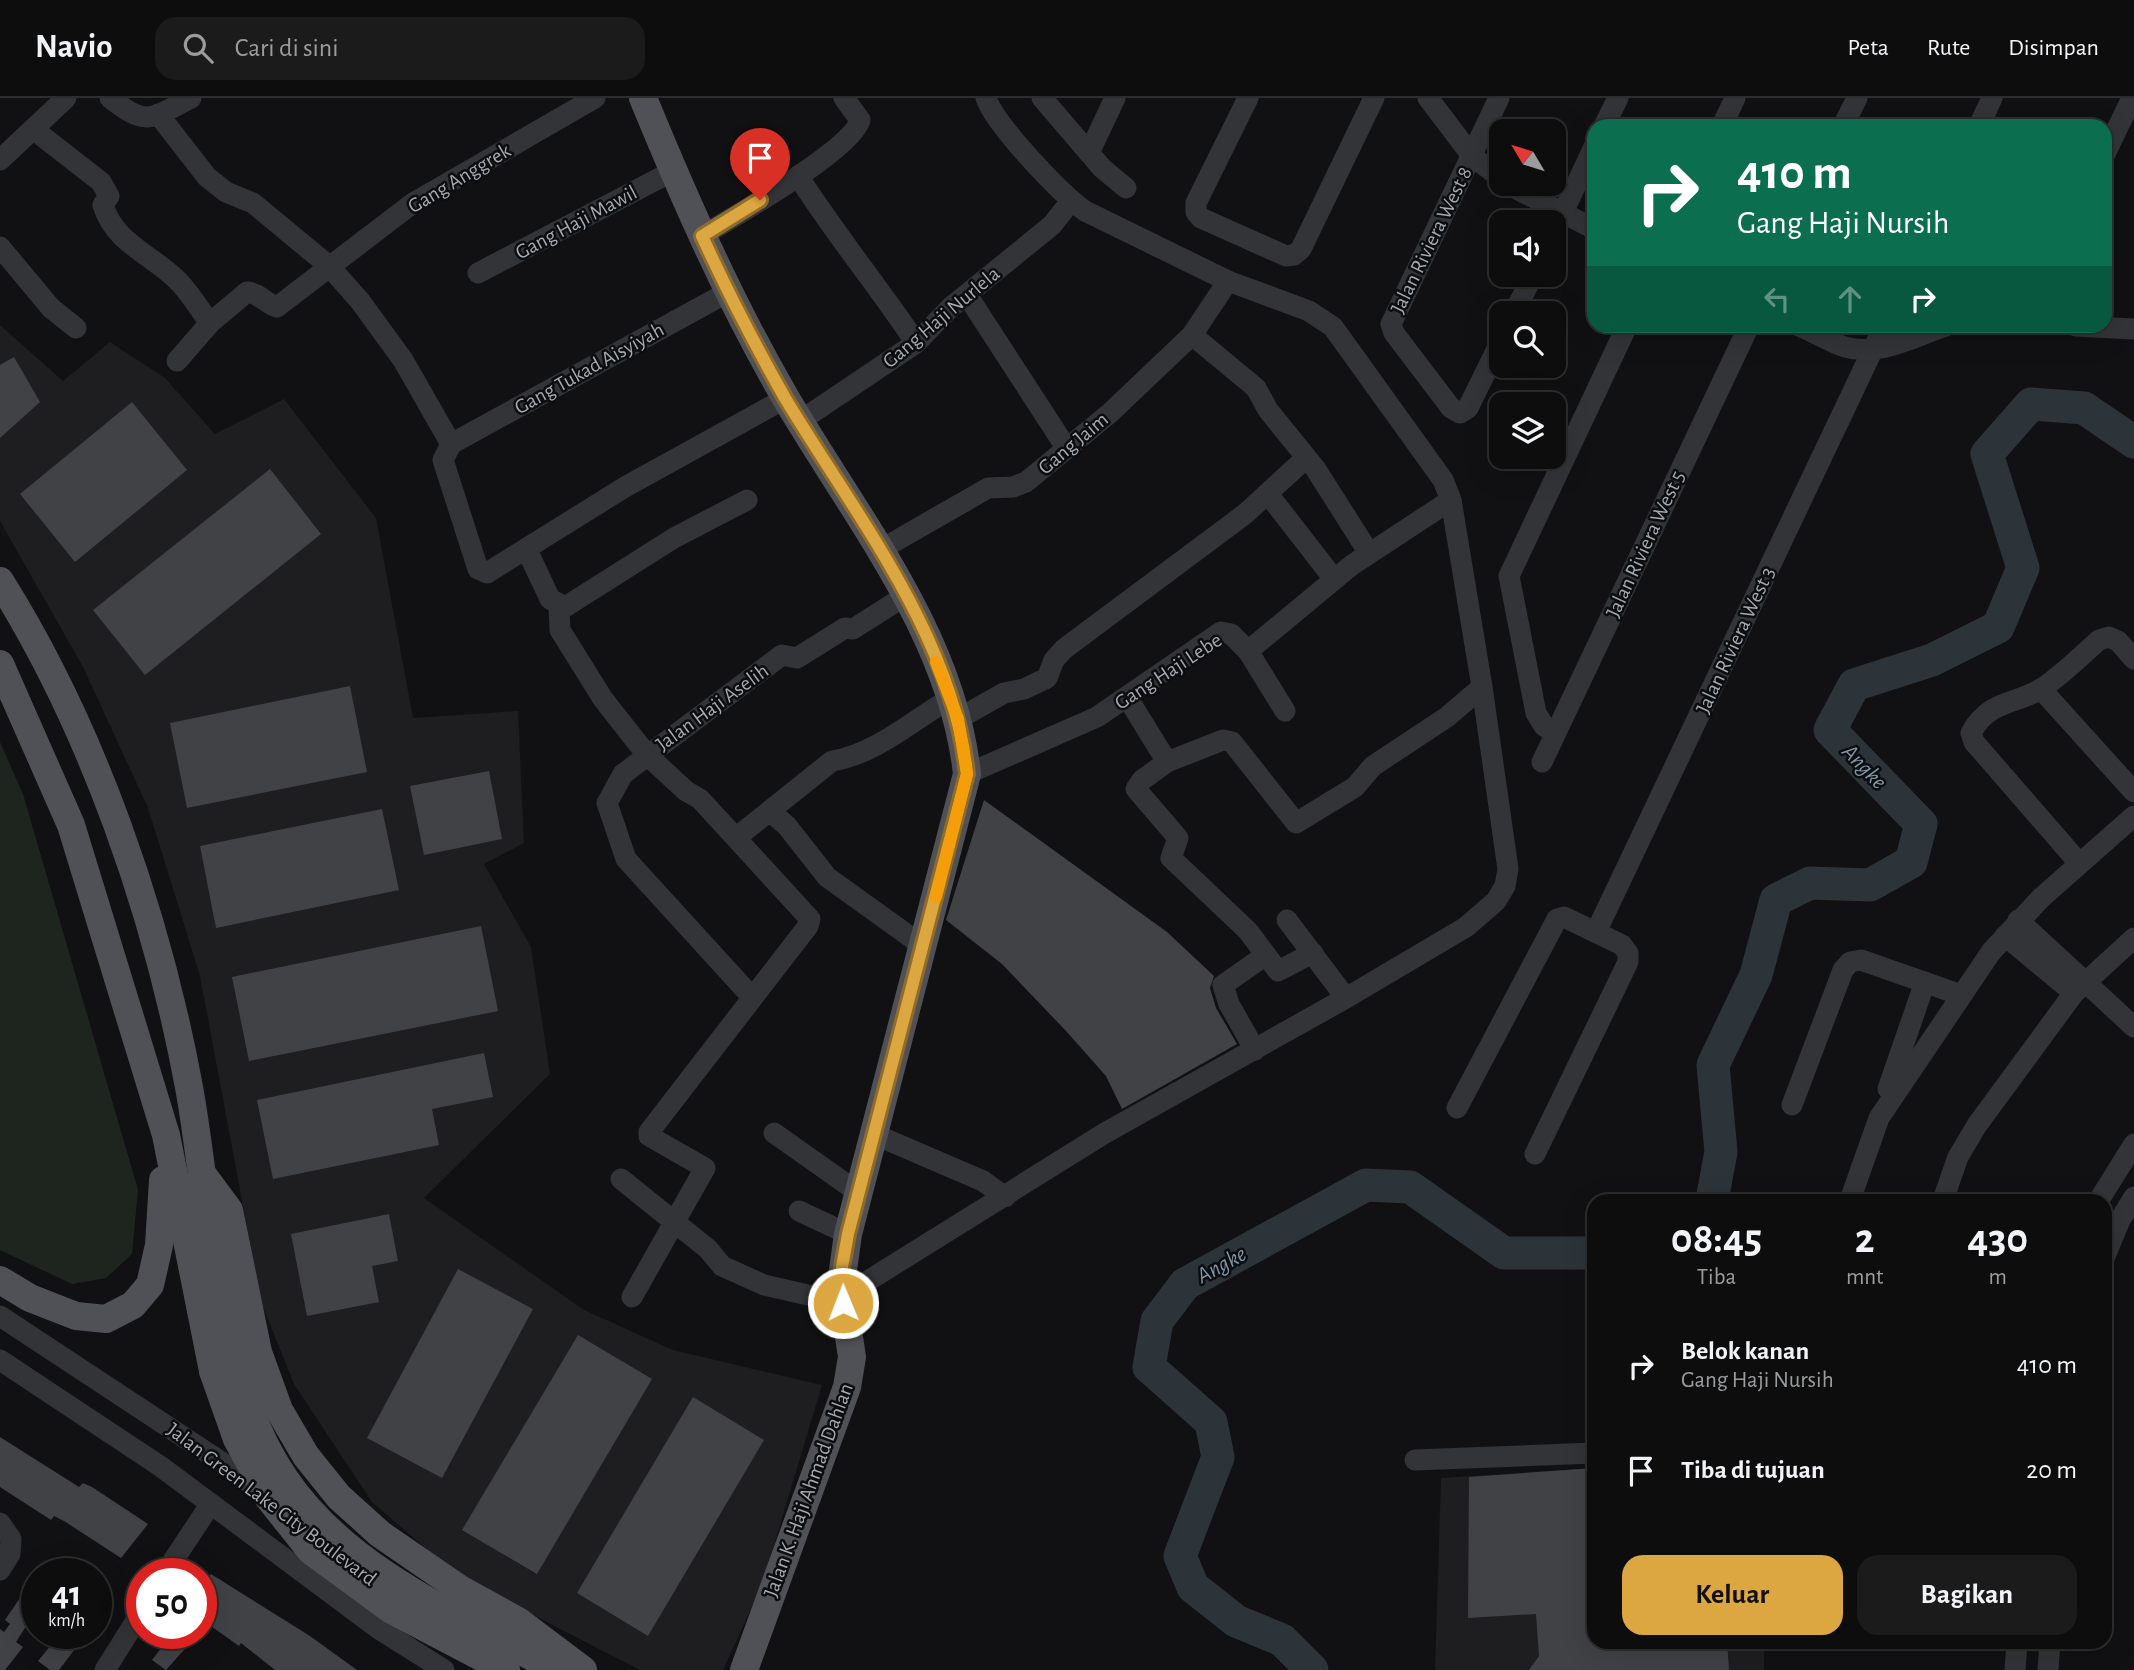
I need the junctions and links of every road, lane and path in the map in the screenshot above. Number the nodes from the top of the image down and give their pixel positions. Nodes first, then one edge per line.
1 (66, 98) edge
2 (110, 98) edge
3 (191, 98) edge
4 (594, 98) edge
5 (643, 98) edge
6 (844, 98) edge
7 (986, 98) edge
8 (1042, 98) edge
9 (1115, 98) edge
10 (1248, 98) edge
11 (1374, 98) edge
12 (1428, 98) edge
13 (1499, 98) edge
14 (1618, 98) edge
15 (1735, 98) edge
16 (1857, 98) edge
17 (1992, 98) edge
18 (2132, 98) edge
19 (158, 114) junction
20 (1608, 119) edge
21 (1725, 119) edge
22 (1846, 119) edge
23 (1982, 119) edge
24 (33, 129) junction
25 (2112, 139) edge
26 (1089, 153) junction
27 (1472, 156) junction
28 (0, 159) edge
29 (1587, 162) edge
30 (1489, 169) edge
31 (673, 171) junction
32 (798, 177) junction
33 (1125, 188) dead end
34 (1523, 196) edge
35 (1071, 201) junction
36 (1541, 210) edge
37 (1564, 210) edge
38 (1566, 224) edge
39 (1587, 228) edge
40 (702, 236) junction
41 (0, 247) edge
42 (329, 266) junction
43 (478, 273) dead end
44 (1228, 281) junction
45 (728, 292) junction
46 (967, 295) junction
47 (210, 323) junction
48 (76, 328) dead end
49 (2112, 328) edge
50 (2134, 329) edge
51 (1624, 333) edge
52 (1746, 333) edge
53 (1814, 333) edge
54 (1881, 333) edge
55 (1924, 333) edge
56 (1192, 335) junction
57 (916, 344) junction
58 (1873, 349) junction
59 (177, 361) dead end
60 (1489, 365) edge
61 (793, 409) junction
62 (451, 444) junction
63 (1067, 449) junction
64 (1306, 458) junction
65 (1268, 494) junction
66 (747, 500) dead end
67 (1451, 500) junction
68 (527, 550) junction
69 (880, 550) junction
70 (1369, 553) junction
71 (1334, 579) junction
72 (0, 581) edge
73 (905, 596) junction
74 (559, 606) junction
75 (1248, 651) junction
76 (2134, 659) edge
77 (0, 664) edge
78 (1482, 687) junction
79 (2041, 689) junction
80 (1127, 697) junction
81 (954, 709) junction
82 (1285, 711) dead end
83 (1555, 733) junction
84 (648, 755) junction
85 (1167, 762) junction
86 (1542, 762) dead end
87 (967, 774) junction
88 (2134, 792) edge
89 (772, 813) junction
90 (2134, 816) edge
91 (737, 838) junction
92 (2079, 863) junction
93 (1287, 920) dead end
94 (2012, 928) junction
95 (1597, 932) junction
96 (2134, 938) edge
97 (923, 946) junction
98 (1312, 953) junction
99 (1266, 955) junction
100 (1925, 982) junction
101 (2079, 987) junction
102 (1961, 995) junction
103 (751, 996) junction
104 (1346, 999) junction
105 (2134, 1027) edge
106 (1255, 1049) junction
107 (1792, 1105) dead end
108 (1457, 1108) dead end
109 (1879, 1118) junction
110 (774, 1133) dead end
111 (166, 1135) junction
112 (876, 1135) junction
113 (2134, 1144) edge
114 (1535, 1154) dead end
115 (203, 1175) junction
116 (621, 1179) dead end
117 (859, 1193) junction
118 (1852, 1194) edge
119 (1945, 1194) edge
120 (2103, 1194) edge
121 (1005, 1197) junction
122 (2134, 1197) edge
123 (799, 1211) dead end
124 (674, 1222) junction
125 (848, 1234) junction
126 (2112, 1239) edge
127 (0, 1280) edge
128 (632, 1297) dead end
129 (844, 1306) junction
130 (0, 1316) edge
131 (0, 1360) edge
132 (224, 1369) junction
133 (1587, 1453) edge
134 (1415, 1460) dead end
135 (210, 1505) junction
136 (6, 1531) edge
137 (176, 1558) edge
138 (0, 1570) edge
139 (126, 1637) edge
140 (2016, 1649) edge
141 (2050, 1649) edge
142 (105, 1670) edge
143 (444, 1670) edge
144 (506, 1670) edge
145 (556, 1670) edge
146 (583, 1670) edge
147 (744, 1670) edge
148 (2015, 1670) edge
149 (2048, 1670) edge

1 - 24 street
2 - 19 street
3 - 19 street
4 - 42 street, Gang Anggrek
5 - 31 main road, Jalan K. Haji Ahmad Dahlan
6 - 32 street
7 - 35 street
8 - 26 street
9 - 26 street
10 - 11 street
12 - 27 street
13 - 27 street, Jalan Riviera West 8
14 - 20 street
15 - 21 street
16 - 22 street
17 - 23 street
18 - 25 street
19 - 42 street
24 - 28 street
24 - 47 street
26 - 33 street
27 - 30 street
27 - 60 street, Jalan Riviera West 8
29 - 37 street
31 - 40 main road, Jalan K. Haji Ahmad Dahlan
31 - 43 street, Gang Haji Mawil
32 - 40 street
32 - 57 street
34 - 36 street
35 - 44 street
35 - 46 street, Gang Haji Nurlela
38 - 39 street
40 - 45 main road, Jalan K. Haji Ahmad Dahlan
41 - 48 street
42 - 47 street, Gang Anggrek
42 - 62 street
44 - 56 street, Gang Jaim
44 - 67 street
45 - 61 main road, Jalan K. Haji Ahmad Dahlan
45 - 62 street, Gang Tukad Aisyiyah
46 - 57 street, Gang Haji Nurlela
46 - 63 street
47 - 59 street
49 - 50 street
51 - 83 street
52 - 83 street, Jalan Riviera West 5
53 - 58 street
54 - 58 street, Jalan Riviera West 3
55 - 58 street
56 - 63 street, Gang Jaim
56 - 64 street
57 - 61 street, Gang Haji Nurlela
58 - 95 street, Jalan Riviera West 3
61 - 68 street, Gang Haji Nurlela
61 - 69 main road, Jalan K. Haji Ahmad Dahlan
62 - 68 street, Gang Haji Nurlela
63 - 69 street, Gang Jaim
64 - 65 street
64 - 70 street
65 - 71 street
65 - 81 street
66 - 74 street
67 - 70 street, Gang Haji Lebe
67 - 78 street
68 - 74 street
69 - 73 main road, Jalan K. Haji Ahmad Dahlan
70 - 71 street, Gang Haji Lebe
71 - 75 street, Gang Haji Lebe
72 - 115 main road
73 - 81 main road, Jalan K. Haji Ahmad Dahlan
73 - 84 street, Jalan Haji Aselih
74 - 84 street
75 - 80 street, Gang Haji Lebe
75 - 82 street
76 - 79 street
77 - 111 main road
78 - 85 street
78 - 104 street
79 - 88 street
79 - 92 street
80 - 85 street
80 - 87 street, Gang Haji Lebe
81 - 87 main road, Jalan K. Haji Ahmad Dahlan
81 - 89 street
83 - 86 street, Jalan Riviera West 5
84 - 91 street
84 - 103 street, Jalan Haji Aselih
85 - 99 street
87 - 97 main road, Jalan K. Haji Ahmad Dahlan
89 - 91 street
89 - 97 street
90 - 92 street
91 - 103 street
92 - 94 street
93 - 98 street
94 - 101 street
94 - 102 street
95 - 108 street
95 - 114 street
96 - 101 street
97 - 112 main road, Jalan K. Haji Ahmad Dahlan
98 - 99 street
98 - 104 street
99 - 106 street
100 - 102 street
100 - 107 street
100 - 109 street
101 - 105 street
101 - 119 street
102 - 109 street
103 - 124 street
104 - 106 street
106 - 121 street
109 - 118 street
110 - 117 street
111 - 127 main road
111 - 132 main road
112 - 117 main road, Jalan K. Haji Ahmad Dahlan
112 - 121 street
113 - 120 street
115 - 132 main road
115 - 146 main road
116 - 124 street
117 - 125 main road, Jalan K. Haji Ahmad Dahlan
121 - 129 street
122 - 126 street
123 - 125 street
124 - 128 street
124 - 129 street
125 - 129 main road, Jalan K. Haji Ahmad Dahlan
129 - 147 main road, Jalan K. Haji Ahmad Dahlan
130 - 145 street, Jalan Green Lake City Boulevard
131 - 135 street, Jalan Green Lake City Boulevard
132 - 144 main road, bridge
132 - 145 main road
133 - 134 street
135 - 137 street
135 - 143 street, Jalan Green Lake City Boulevard
136 - 138 street
139 - 142 street
140 - 148 street
141 - 149 street

